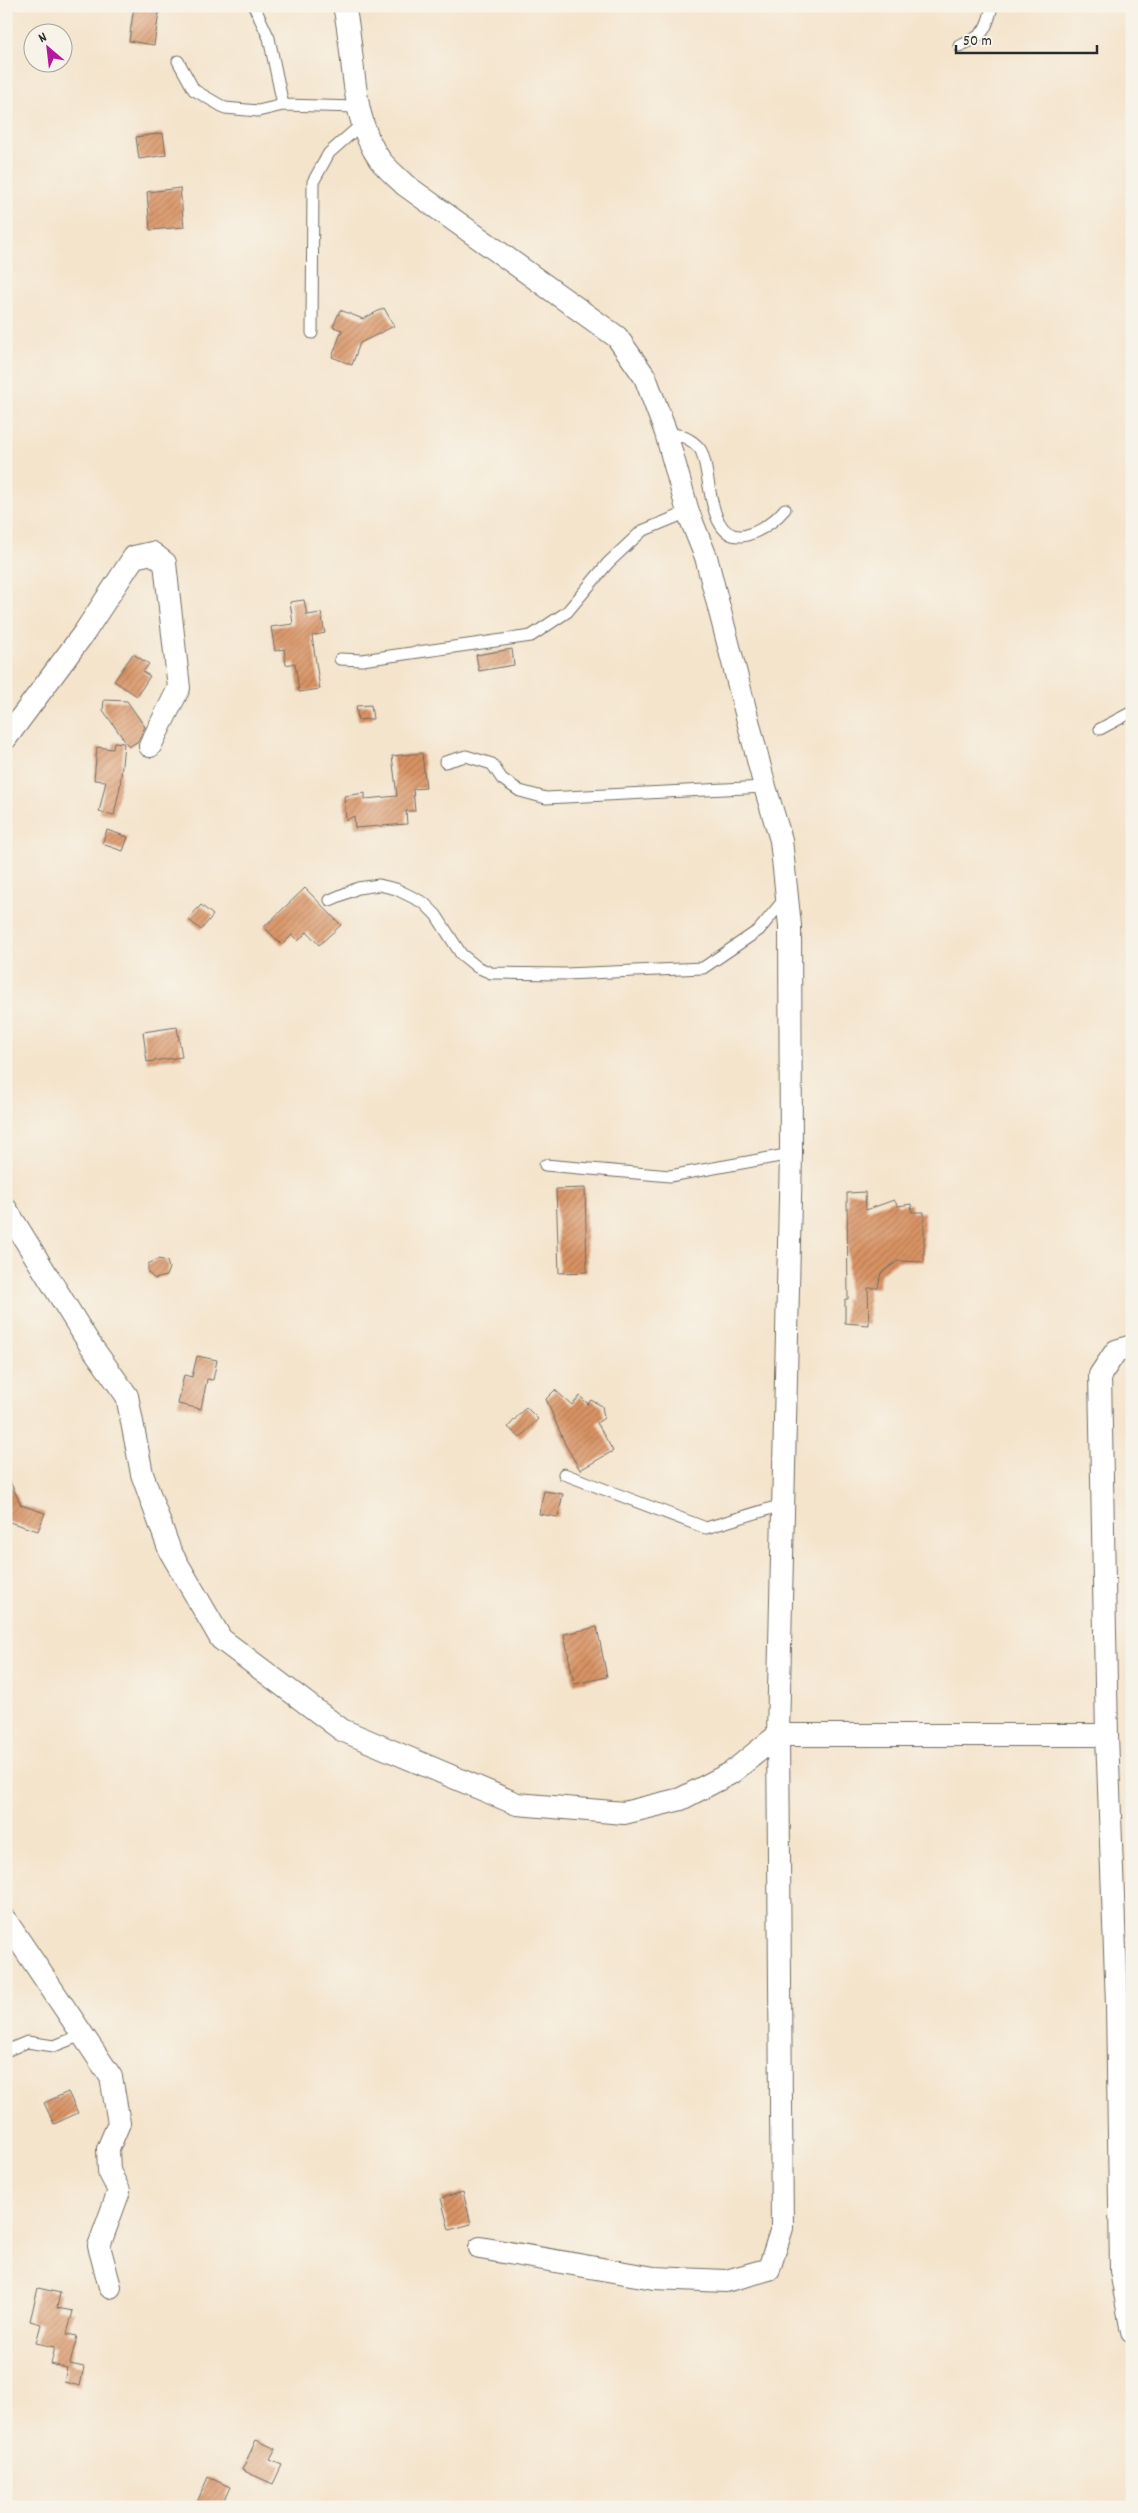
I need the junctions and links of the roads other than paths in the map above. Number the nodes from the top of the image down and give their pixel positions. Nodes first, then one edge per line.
1 (254, 6) edge
2 (344, 6) edge
3 (992, 6) edge
4 (959, 46) dead end
5 (178, 61) dead end
6 (283, 105) junction
7 (360, 115) junction
8 (312, 334) dead end
9 (666, 433) junction
10 (784, 510) dead end
11 (688, 512) junction
12 (340, 659) dead end
13 (1132, 712) edge
14 (1100, 729) dead end
15 (6, 738) edge
16 (150, 746) dead end
17 (446, 762) dead end
18 (765, 787) junction
19 (787, 896) junction
20 (330, 900) dead end
21 (791, 1154) junction
22 (545, 1166) dead end
23 (6, 1209) edge
24 (1132, 1346) edge
25 (564, 1474) dead end
26 (782, 1504) junction
27 (778, 1735) junction
28 (1106, 1735) junction
29 (6, 1921) edge
30 (82, 2035) junction
31 (6, 2051) edge
32 (480, 2248) dead end
33 (110, 2288) dead end
34 (1132, 2332) edge

1 - 6 lane
2 - 7 street
3 - 4 lane
5 - 6 lane
6 - 7 lane
7 - 8 lane
7 - 9 street
9 - 10 lane
9 - 11 street
11 - 12 lane
11 - 18 street
13 - 14 lane
15 - 16 street
17 - 18 lane
18 - 19 street
19 - 20 lane
19 - 21 street
21 - 22 lane
21 - 26 street
23 - 27 street
24 - 28 street
25 - 26 lane
26 - 27 street
27 - 28 street
27 - 32 street
28 - 34 street
29 - 30 street
30 - 31 lane
30 - 33 street

